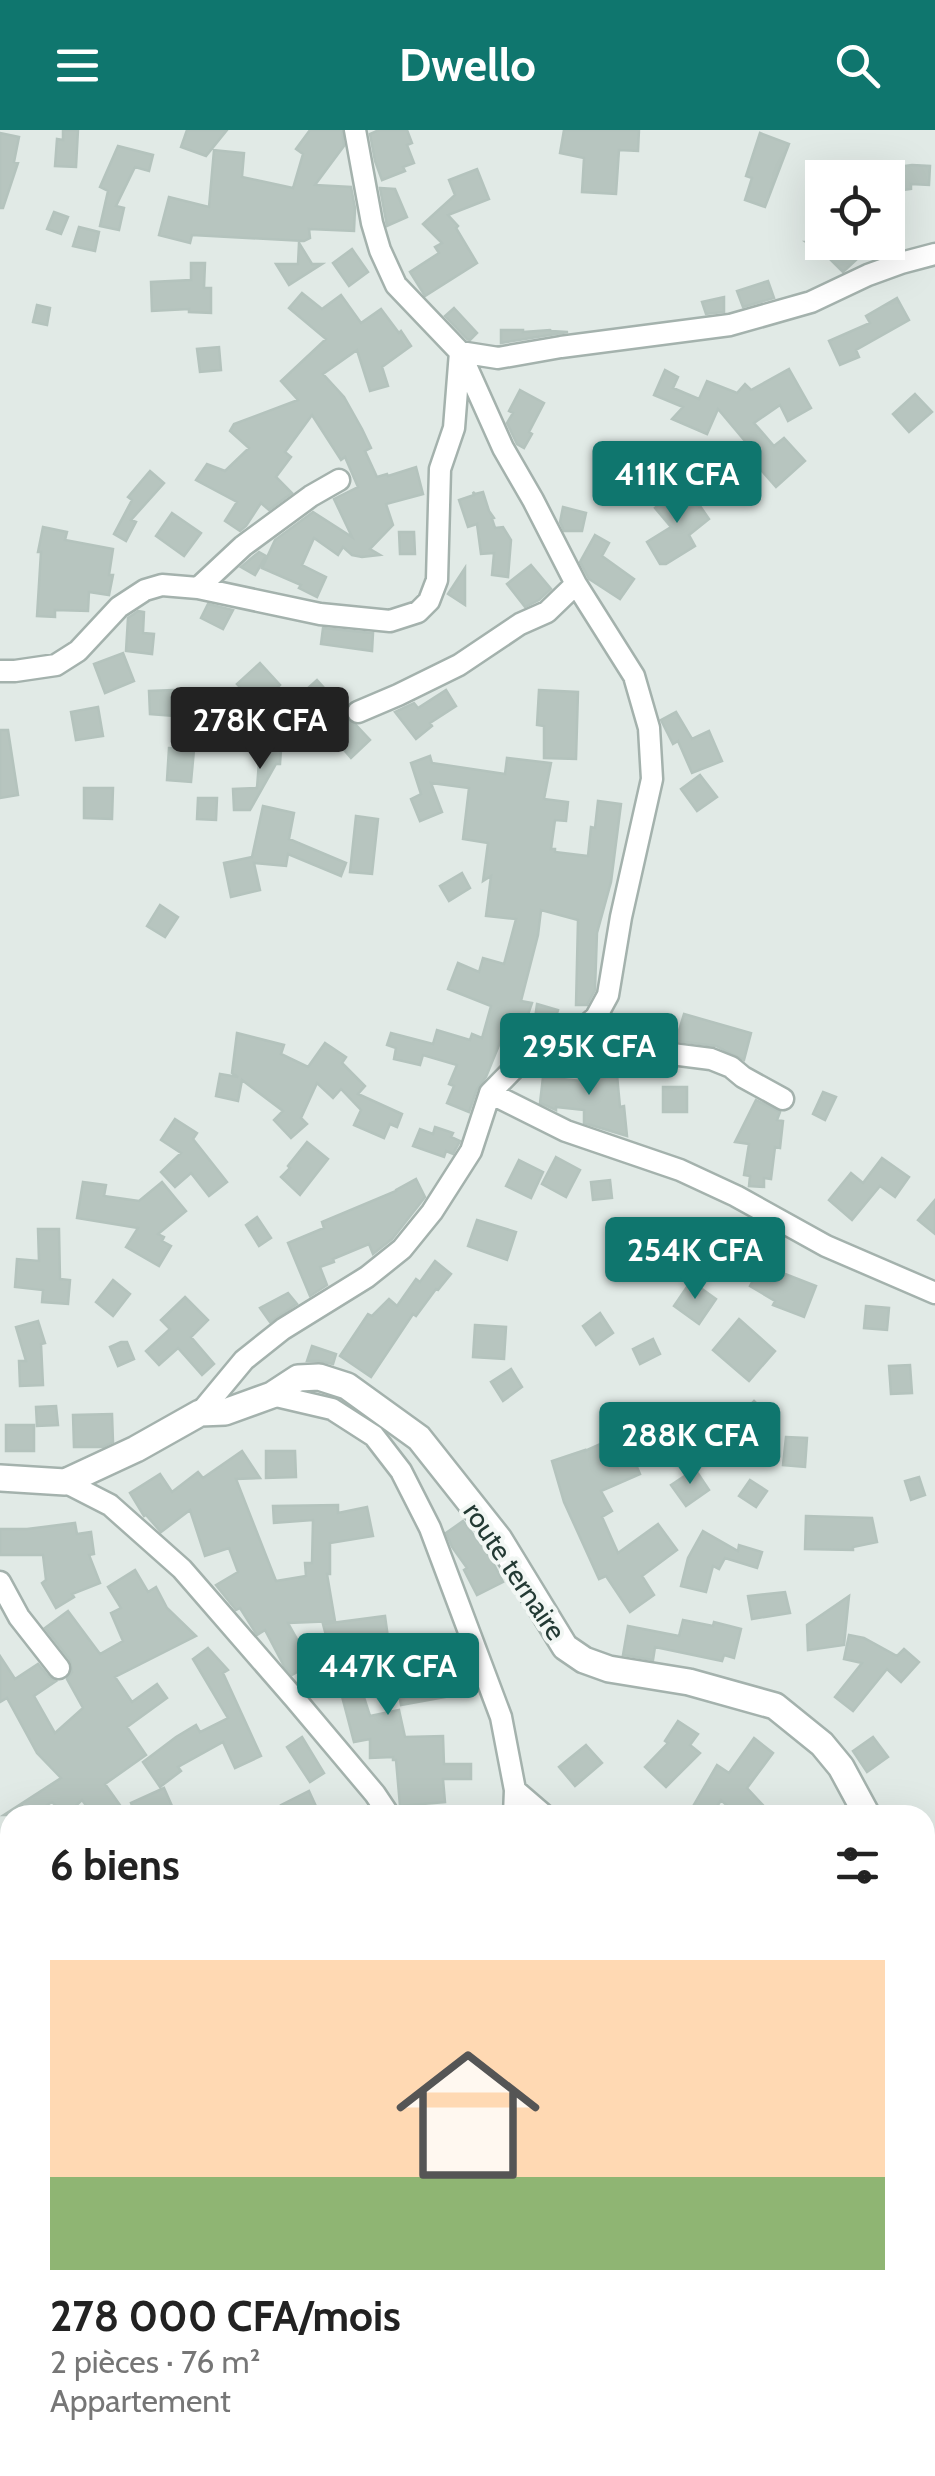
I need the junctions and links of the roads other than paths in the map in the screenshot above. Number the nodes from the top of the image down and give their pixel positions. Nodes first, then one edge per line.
1 (355, 130) edge
2 (935, 254) edge
3 (460, 352) junction
4 (340, 480) dead end
5 (576, 584) junction
6 (198, 588) junction
7 (0, 671) edge
8 (358, 712) dead end
9 (596, 1017) junction
10 (490, 1092) junction
11 (783, 1099) dead end
12 (935, 1294) edge
13 (272, 1396) junction
14 (200, 1413) junction
15 (0, 1478) edge
16 (65, 1482) junction
17 (0, 1582) edge
18 (58, 1668) dead end
19 (515, 1790) junction
20 (382, 1805) edge
21 (514, 1805) edge
22 (532, 1805) edge
23 (862, 1805) edge

1 - 3 street
2 - 3 street
3 - 5 street
3 - 6 street
4 - 6 street
5 - 8 street
5 - 9 street
6 - 7 street
9 - 10 street
9 - 11 street
10 - 12 street
10 - 14 street
13 - 14 street, route ternaire
13 - 19 street
13 - 23 street, route ternaire
14 - 16 street, route ternaire
15 - 16 street
16 - 20 street
17 - 18 street
19 - 21 street
19 - 22 street

